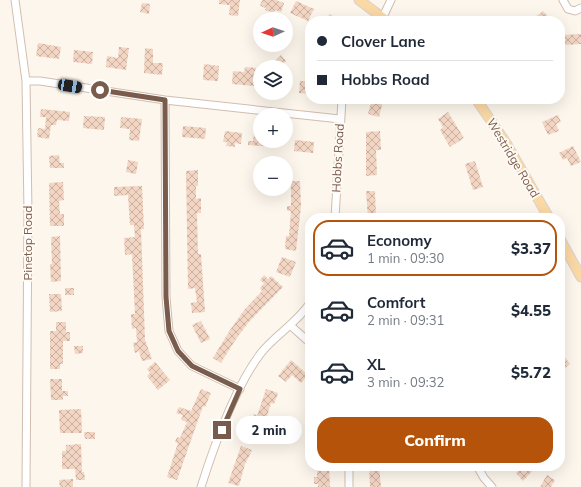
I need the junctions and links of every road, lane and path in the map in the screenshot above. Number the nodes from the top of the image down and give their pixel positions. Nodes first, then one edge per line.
1 (15, 0) edge
2 (359, 0) edge
3 (391, 0) edge
4 (563, 0) edge
5 (581, 8) edge
6 (379, 16) edge
7 (385, 16) edge
8 (26, 80) junction
9 (165, 100) junction
10 (342, 104) edge
11 (479, 104) edge
12 (340, 119) junction
13 (335, 213) edge
14 (546, 213) edge
15 (565, 248) edge
16 (581, 277) edge
17 (305, 308) edge
18 (290, 325) junction
19 (305, 338) edge
20 (240, 389) junction
21 (349, 471) edge
22 (480, 471) edge
23 (26, 487) edge
24 (201, 487) edge
25 (349, 487) edge
26 (492, 487) edge

1 - 8 street, Pinetop Road
2 - 6 main road
3 - 7 street
4 - 5 street
8 - 9 street
8 - 23 street, Pinetop Road
9 - 12 street
9 - 20 street
10 - 12 street, Hobbs Road
11 - 14 main road, Westridge Road
12 - 13 street, Hobbs Road
15 - 16 main road
17 - 18 street
18 - 19 street
18 - 20 street
20 - 24 street
21 - 25 street
22 - 26 street

